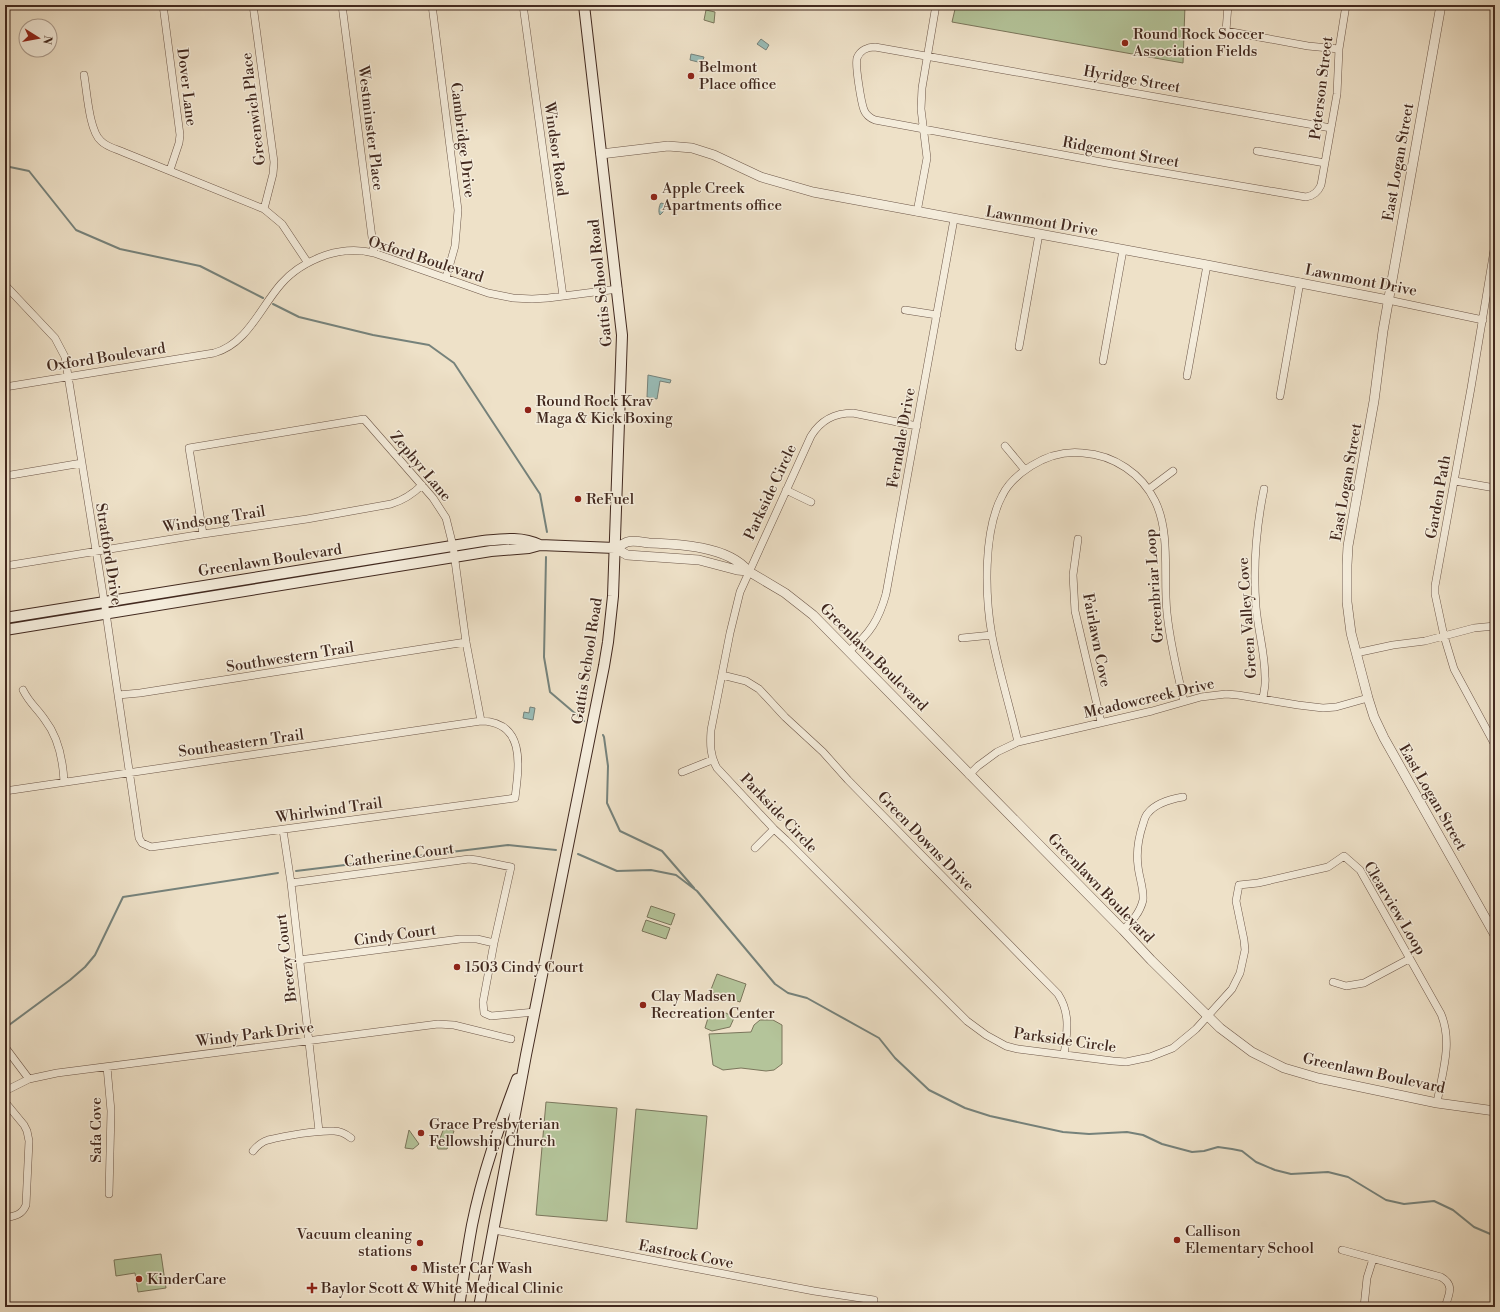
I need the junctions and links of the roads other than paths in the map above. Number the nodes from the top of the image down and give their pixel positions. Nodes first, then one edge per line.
1 (163, 5) edge
2 (253, 5) edge
3 (342, 5) edge
4 (432, 5) edge
5 (524, 5) edge
6 (584, 5) edge
7 (936, 5) edge
8 (1228, 5) edge
9 (1346, 5) edge
10 (1441, 5) edge
11 (1338, 49) junction
12 (928, 55) junction
13 (84, 75) dead end
14 (1331, 128) junction
15 (924, 129) junction
16 (1257, 151) dead end
17 (601, 154) junction
18 (1325, 163) junction
19 (170, 170) junction
20 (1314, 195) joint
21 (264, 209) junction
22 (917, 212) junction
23 (954, 219) junction
24 (1039, 234) junction
25 (1495, 244) edge
26 (1123, 250) junction
27 (374, 253) junction
28 (308, 263) junction
29 (1207, 265) junction
30 (446, 278) junction
31 (1300, 282) junction
32 (5, 285) edge
33 (618, 289) junction
34 (563, 296) junction
35 (1388, 300) junction
36 (905, 310) dead end
37 (937, 315) junction
38 (1483, 320) junction
39 (1019, 347) dead end
40 (1102, 361) dead end
41 (68, 376) junction
42 (1187, 376) dead end
43 (5, 387) edge
44 (1280, 396) dead end
45 (917, 426) junction
46 (1005, 446) dead end
47 (82, 464) junction
48 (1025, 470) junction
49 (1173, 471) dead end
50 (5, 476) edge
51 (1455, 481) junction
52 (422, 485) junction
53 (1495, 488) edge
54 (1149, 489) junction
55 (1264, 489) dead end
56 (786, 490) junction
57 (811, 502) dead end
58 (203, 534) junction
59 (1078, 539) dead end
60 (540, 545) junction
61 (453, 546) junction
62 (615, 548) junction
63 (95, 551) junction
64 (454, 558) junction
65 (5, 566) edge
66 (748, 571) junction
67 (104, 603) junction
68 (106, 613) junction
69 (5, 618) edge
70 (1495, 626) edge
71 (5, 630) edge
72 (992, 635) junction
73 (1444, 636) junction
74 (962, 638) dead end
75 (466, 642) junction
76 (849, 651) junction
77 (1356, 653) junction
78 (722, 675) junction
79 (23, 690) dead end
80 (118, 695) junction
81 (1263, 698) junction
82 (1368, 698) junction
83 (1184, 701) junction
84 (481, 721) junction
85 (1101, 722) junction
86 (1018, 742) junction
87 (1495, 745) edge
88 (712, 760) junction
89 (682, 772) dead end
90 (129, 773) junction
91 (969, 775) junction
92 (64, 782) junction
93 (5, 791) edge
94 (1183, 797) dead end
95 (774, 829) junction
96 (283, 830) junction
97 (146, 846) joint
98 (755, 848) dead end
99 (291, 883) junction
100 (1123, 930) junction
101 (1495, 935) edge
102 (494, 943) junction
103 (1409, 959) junction
104 (299, 960) junction
105 (1333, 982) dead end
106 (535, 1012) junction
107 (1208, 1016) junction
108 (511, 1039) dead end
109 (309, 1041) junction
110 (5, 1047) edge
111 (526, 1055) junction
112 (1064, 1055) junction
113 (107, 1067) junction
114 (29, 1079) junction
115 (5, 1091) edge
116 (5, 1102) edge
117 (1437, 1103) junction
118 (1495, 1111) edge
119 (319, 1131) junction
120 (351, 1138) dead end
121 (252, 1151) dead end
122 (109, 1194) dead end
123 (5, 1218) edge
124 (494, 1230) junction
125 (1342, 1250) dead end
126 (1373, 1259) junction
127 (874, 1300) dead end
128 (459, 1307) edge
129 (480, 1307) edge
130 (1364, 1307) edge
131 (1445, 1307) edge

1 - 19 street, Dover Lane
2 - 21 street, Greenwich Place
3 - 27 street, Westminster Place
4 - 30 street, Cambridge Drive
5 - 34 street, Windsor Road
6 - 17 main road, Gattis School Road
7 - 12 street
8 - 11 street
9 - 11 street, Peterson Street
10 - 35 street, East Logan Street
11 - 14 street, Peterson Street
12 - 14 street, Hyridge Street
12 - 15 street
12 - 15 street, Hyridge Street
13 - 19 street
14 - 18 street, Peterson Street
15 - 20 street, Ridgemont Street
15 - 22 street
16 - 18 street
17 - 22 street, Lawnmont Drive
17 - 33 main road, Gattis School Road
18 - 20 street, Peterson Street
19 - 21 street
21 - 28 street
22 - 23 street, Lawnmont Drive
23 - 24 street, Lawnmont Drive
23 - 37 street, Ferndale Drive
24 - 26 street, Lawnmont Drive
24 - 39 street
25 - 38 street, Garden Path
26 - 29 street, Lawnmont Drive
26 - 40 street
27 - 28 street, Oxford Boulevard
27 - 30 street, Oxford Boulevard
28 - 41 street, Oxford Boulevard
29 - 31 street, Lawnmont Drive
29 - 42 street
30 - 34 street, Oxford Boulevard
31 - 35 street, Lawnmont Drive
31 - 44 street
32 - 41 street, Stratford Drive
33 - 34 street, Oxford Boulevard
33 - 62 main road, Gattis School Road
35 - 38 street, Lawnmont Drive
35 - 77 street, East Logan Street
36 - 37 street
37 - 45 street, Ferndale Drive
38 - 51 street, Garden Path
41 - 43 street, Oxford Boulevard
41 - 47 street, Stratford Drive
45 - 56 street, Parkside Circle
45 - 76 street, Ferndale Drive
46 - 48 street
47 - 50 street
47 - 63 street, Stratford Drive
48 - 54 street, Greenbriar Loop
48 - 72 street, Greenbriar Loop
49 - 54 street
51 - 53 street
51 - 73 street, Garden Path
52 - 58 street, Windsong Trail
52 - 58 street, Zephyr Lane
52 - 61 street, Zephyr Lane
54 - 83 street, Greenbriar Loop
55 - 81 street, Green Valley Cove
56 - 57 street
56 - 66 street, Parkside Circle
58 - 63 street, Windsong Trail
59 - 85 street, Fairlawn Cove
60 - 61 main road, Greenlawn Boulevard
60 - 62 main road, Greenlawn Boulevard
60 - 64 main road, Greenlawn Boulevard
61 - 64 street, Zephyr Lane
61 - 67 main road, Greenlawn Boulevard
62 - 66 street, Greenlawn Boulevard
62 - 66 street, Greenlawn Boulevard
62 - 106 main road, Gattis School Road
63 - 65 street, Windsong Trail
63 - 67 street, Stratford Drive
64 - 68 main road, Greenlawn Boulevard
64 - 75 street, Zephyr Lane
66 - 76 street, Greenlawn Boulevard
66 - 78 street, Parkside Circle
67 - 68 street, Stratford Drive
67 - 69 main road, Greenlawn Boulevard
68 - 71 main road, Greenlawn Boulevard
68 - 80 street, Stratford Drive
70 - 73 street
72 - 74 street
72 - 86 street, Greenbriar Loop
73 - 77 street
73 - 87 street, Garden Path
75 - 80 street, Southwestern Trail
75 - 84 street, Zephyr Lane
76 - 91 street, Greenlawn Boulevard
77 - 82 street, East Logan Street
78 - 88 street, Parkside Circle
78 - 112 street, Green Downs Drive
79 - 92 street
80 - 90 street, Stratford Drive
81 - 82 street, Meadowcreek Drive
81 - 83 street, Meadowcreek Drive
82 - 101 street, East Logan Street
83 - 85 street, Meadowcreek Drive
84 - 90 street, Southeastern Trail
84 - 96 street, Whirlwind Trail
85 - 86 street, Meadowcreek Drive
86 - 91 street, Meadowcreek Drive
88 - 89 street
88 - 95 street, Parkside Circle
90 - 92 street, Southeastern Trail
90 - 97 street, Stratford Drive
91 - 100 street, Greenlawn Boulevard
92 - 93 street, Southeastern Trail
94 - 100 street
95 - 98 street
95 - 112 street, Parkside Circle
96 - 97 street, Whirlwind Trail
96 - 99 street, Breezy Court
99 - 102 street, Catherine Court
99 - 104 street, Breezy Court
100 - 107 street, Greenlawn Boulevard
102 - 104 street, Cindy Court
102 - 106 street
103 - 105 street
103 - 107 street, Clearview Loop
103 - 117 street, Clearview Loop
104 - 109 street, Breezy Court
106 - 111 main road, Gattis School Road
107 - 112 street, Parkside Circle
107 - 117 street, Greenlawn Boulevard
108 - 109 street, Windy Park Drive
109 - 113 street, Windy Park Drive
109 - 119 street, Breezy Court
110 - 114 street
111 - 124 main road, Gattis School Road
111 - 128 main road, Gattis School Road
113 - 114 street, Windy Park Drive
113 - 122 street, Safa Cove
114 - 115 street, Windy Park Drive
116 - 123 street
117 - 118 street, Greenlawn Boulevard
119 - 120 street
119 - 121 street
124 - 127 street, Eastrock Cove
124 - 129 main road, Gattis School Road
125 - 126 street
126 - 130 street
126 - 131 street

